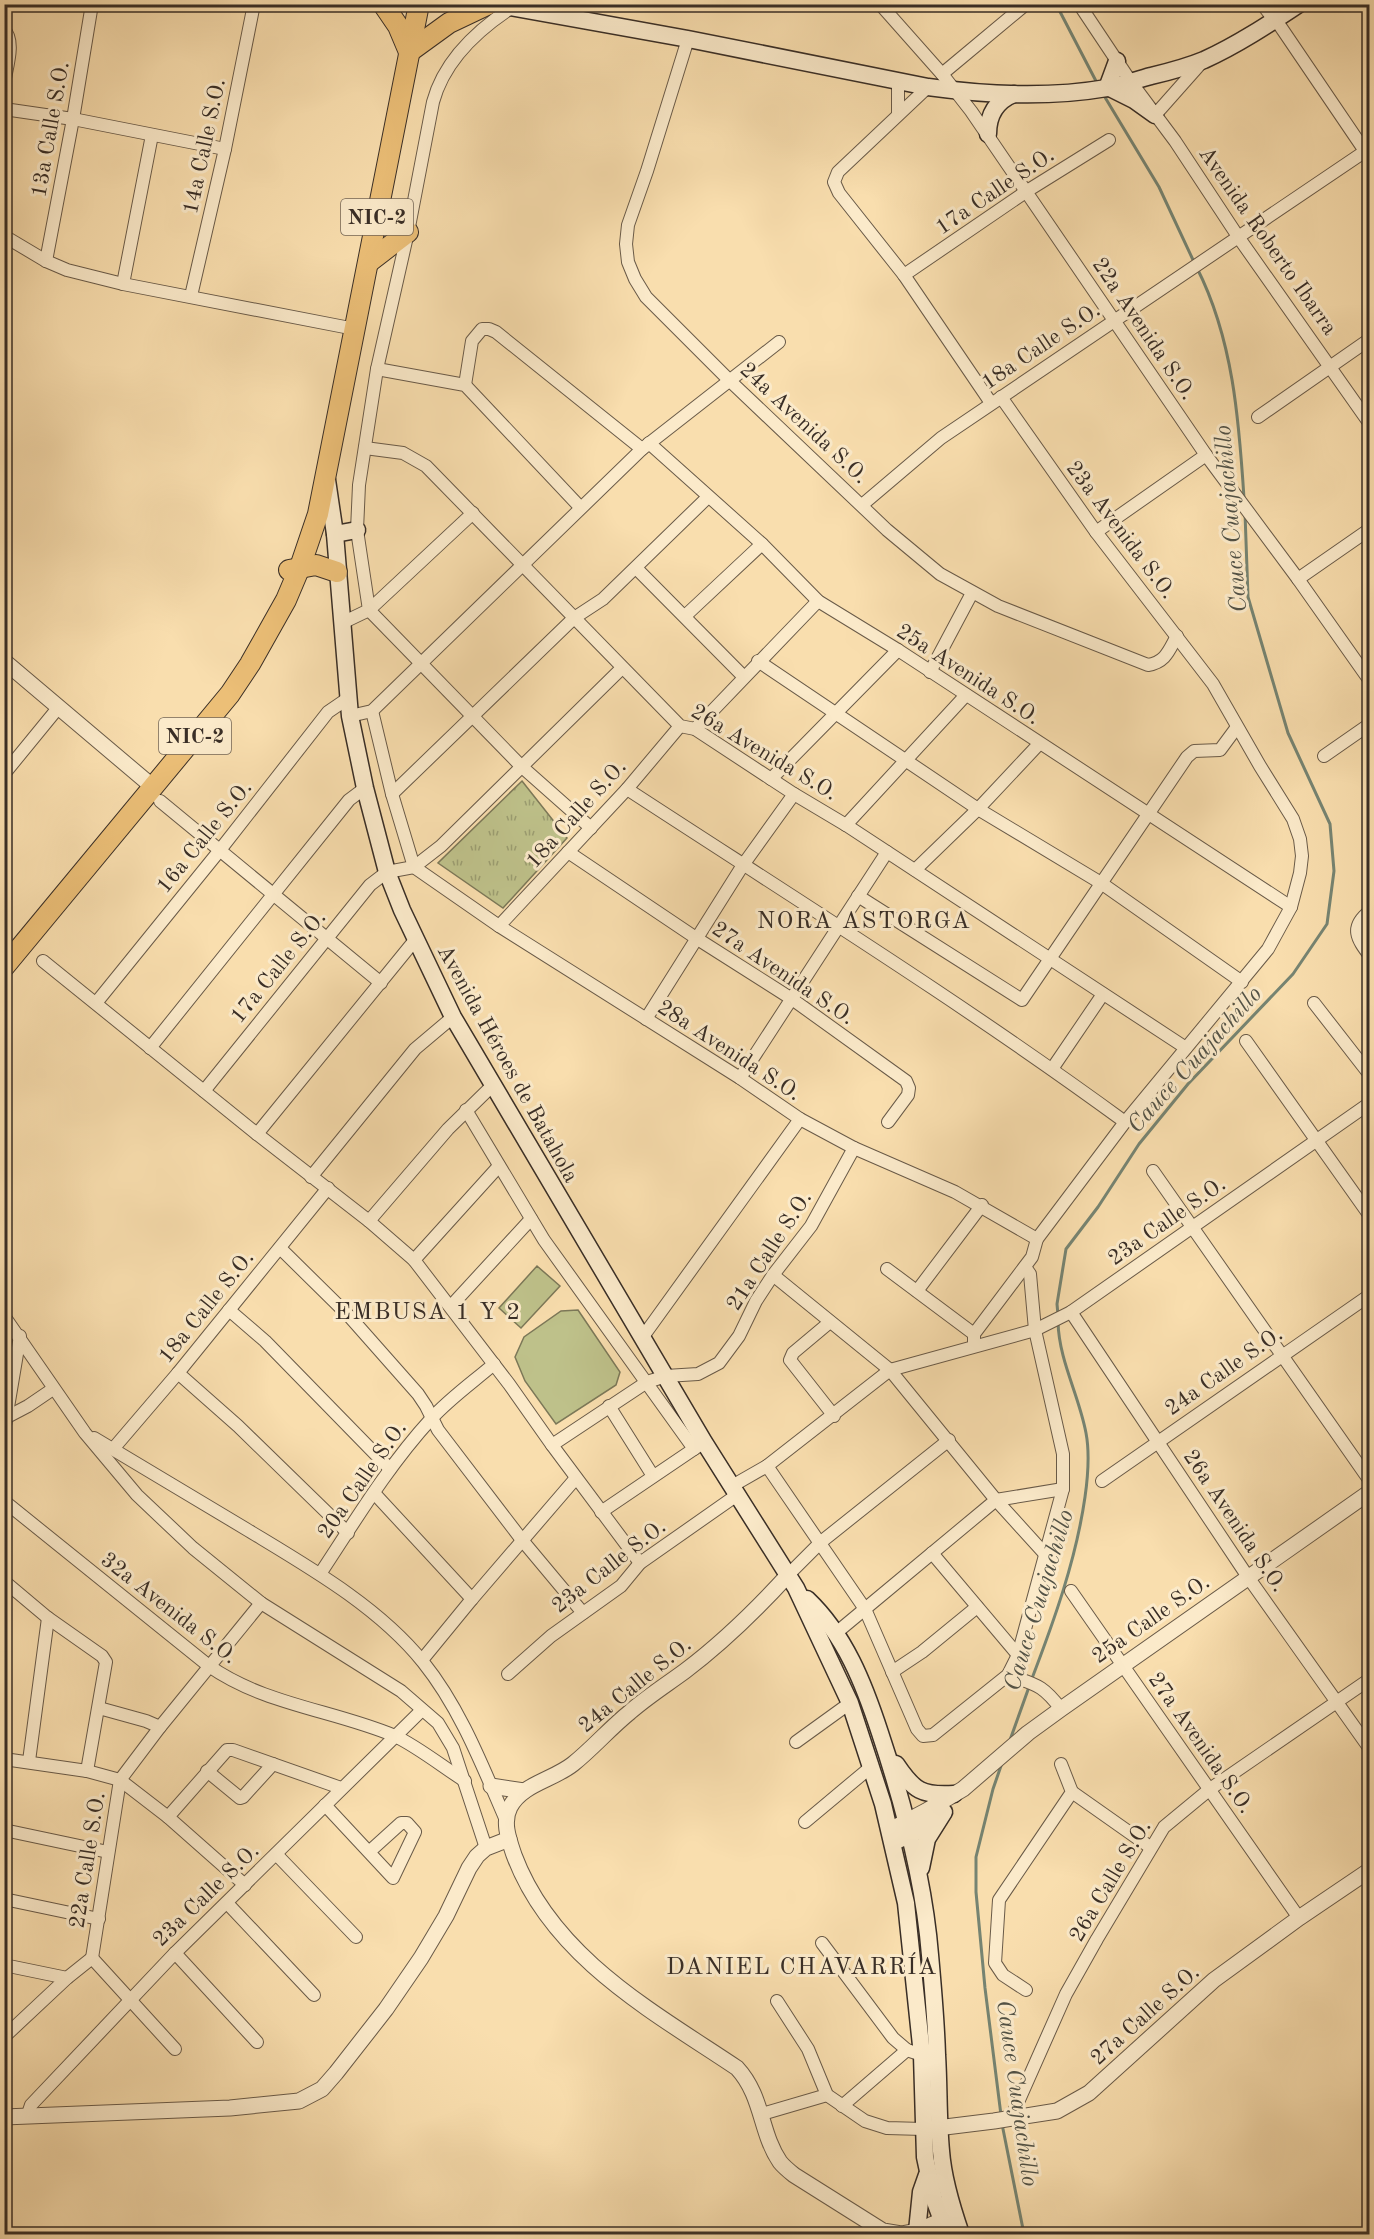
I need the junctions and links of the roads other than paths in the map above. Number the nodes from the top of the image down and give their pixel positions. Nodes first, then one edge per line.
1 (92, 4) edge
2 (254, 4) edge
3 (383, 4) edge
4 (419, 4) edge
5 (489, 4) edge
6 (494, 4) edge
7 (880, 4) edge
8 (1026, 4) edge
9 (1079, 4) edge
10 (1264, 4) edge
11 (1299, 4) edge
12 (511, 8) junction
13 (1276, 20) junction
14 (4, 30) edge
15 (688, 39) junction
16 (410, 52) junction
17 (1203, 60) junction
18 (1117, 61) junction
19 (942, 74) junction
20 (898, 81) junction
21 (1131, 82) junction
22 (4, 84) edge
23 (928, 87) junction
24 (1103, 88) junction
25 (957, 92) junction
26 (1014, 94) junction
27 (4, 109) edge
28 (898, 114) junction
29 (1155, 115) junction
30 (73, 120) junction
31 (988, 134) junction
32 (152, 135) junction
33 (1109, 140) dead end
34 (225, 149) junction
35 (1368, 152) edge
36 (1027, 191) junction
37 (408, 232) junction
38 (4, 236) edge
39 (1239, 238) junction
40 (46, 261) junction
41 (369, 261) junction
42 (904, 275) junction
43 (123, 284) junction
44 (191, 296) junction
45 (1115, 320) junction
46 (355, 329) junction
47 (1370, 339) edge
48 (779, 342) dead end
49 (1331, 366) junction
50 (377, 369) junction
51 (729, 380) junction
52 (465, 385) junction
53 (996, 400) junction
54 (1258, 417) dead end
55 (1370, 423) edge
56 (646, 446) junction
57 (365, 448) junction
58 (1206, 456) junction
59 (325, 470) junction
60 (708, 497) junction
61 (862, 505) junction
62 (580, 507) junction
63 (473, 513) junction
64 (1370, 529) edge
65 (357, 530) junction
66 (1096, 532) junction
67 (335, 534) junction
68 (762, 544) junction
69 (523, 564) junction
70 (636, 568) junction
71 (293, 569) junction
72 (337, 572) junction
73 (1298, 579) junction
74 (972, 593) junction
75 (818, 601) junction
76 (369, 610) junction
77 (685, 616) junction
78 (574, 618) junction
79 (342, 623) junction
80 (1177, 636) junction
81 (898, 650) junction
82 (4, 661) edge
83 (758, 661) junction
84 (422, 664) junction
85 (622, 668) junction
86 (930, 672) junction
87 (743, 676) junction
88 (1370, 681) edge
89 (966, 695) junction
90 (348, 707) junction
91 (58, 708) junction
92 (372, 711) junction
93 (836, 712) junction
94 (473, 716) junction
95 (1370, 724) edge
96 (680, 726) junction
97 (1237, 727) junction
98 (695, 729) junction
99 (1039, 744) junction
100 (1324, 756) dead end
101 (906, 760) junction
102 (521, 766) junction
103 (4, 774) edge
104 (771, 779) junction
105 (365, 788) junction
106 (152, 789) junction
107 (627, 789) junction
108 (392, 794) junction
109 (794, 794) junction
110 (978, 809) junction
111 (1149, 813) junction
112 (846, 825) junction
113 (591, 828) junction
114 (220, 850) junction
115 (568, 852) junction
116 (887, 852) junction
117 (743, 865) junction
118 (414, 867) junction
119 (915, 870) junction
120 (387, 872) junction
121 (1101, 883) junction
122 (273, 894) junction
123 (858, 896) junction
124 (1291, 907) junction
125 (1370, 911) edge
126 (499, 926) junction
127 (839, 926) junction
128 (696, 938) junction
129 (325, 939) junction
130 (415, 940) junction
131 (4, 947) edge
132 (1370, 956) edge
133 (1049, 959) junction
134 (43, 961) dead end
135 (4, 967) edge
136 (1242, 982) junction
137 (381, 983) junction
138 (1103, 994) junction
139 (792, 999) junction
140 (96, 1003) junction
141 (1314, 1003) dead end
142 (453, 1017) junction
143 (646, 1019) junction
144 (1246, 1041) dead end
145 (150, 1048) junction
146 (1186, 1048) junction
147 (1052, 1069) junction
148 (1370, 1075) edge
149 (740, 1078) junction
150 (493, 1085) junction
151 (204, 1091) junction
152 (1370, 1103) edge
153 (466, 1110) junction
154 (800, 1119) junction
155 (888, 1122) dead end
156 (1125, 1122) junction
157 (257, 1134) junction
158 (1316, 1141) junction
159 (854, 1148) junction
160 (499, 1166) junction
161 (1154, 1171) dead end
162 (311, 1176) junction
163 (328, 1188) junction
164 (982, 1205) junction
165 (1370, 1216) edge
166 (531, 1219) junction
167 (369, 1221) junction
168 (1192, 1227) junction
169 (1037, 1239) junction
170 (280, 1248) junction
171 (414, 1260) junction
172 (1025, 1267) junction
173 (887, 1269) dead end
174 (773, 1275) junction
175 (917, 1292) junction
176 (1370, 1295) edge
177 (450, 1306) junction
178 (230, 1310) junction
179 (1068, 1313) junction
180 (4, 1316) edge
181 (830, 1322) junction
182 (1035, 1330) junction
183 (20, 1336) junction
184 (642, 1338) junction
185 (974, 1340) junction
186 (1282, 1356) junction
187 (494, 1364) junction
188 (890, 1370) junction
189 (178, 1373) junction
190 (666, 1376) junction
191 (647, 1382) junction
192 (53, 1389) junction
193 (609, 1406) junction
194 (834, 1416) junction
195 (7, 1417) junction
196 (432, 1417) junction
197 (4, 1431) edge
198 (85, 1433) junction
199 (949, 1440) junction
200 (1159, 1443) junction
201 (552, 1445) junction
202 (699, 1446) junction
203 (113, 1449) junction
204 (767, 1466) junction
205 (390, 1468) junction
206 (653, 1476) junction
207 (576, 1478) junction
208 (1102, 1481) dead end
209 (1370, 1481) edge
210 (1063, 1489) junction
211 (734, 1491) junction
212 (1370, 1492) edge
213 (374, 1493) junction
214 (4, 1500) edge
215 (996, 1500) junction
216 (601, 1512) junction
217 (348, 1533) junction
218 (522, 1540) junction
219 (821, 1542) junction
220 (932, 1553) junction
221 (1045, 1554) junction
222 (640, 1563) junction
223 (320, 1574) junction
224 (1248, 1577) junction
225 (4, 1581) edge
226 (792, 1582) junction
227 (1071, 1591) dead end
228 (472, 1599) junction
229 (261, 1602) junction
230 (977, 1607) junction
231 (865, 1609) junction
232 (583, 1613) junction
233 (48, 1617) junction
234 (836, 1633) junction
235 (1018, 1655) junction
236 (422, 1660) junction
237 (1123, 1665) junction
238 (209, 1666) junction
239 (892, 1672) junction
240 (508, 1674) dead end
241 (1008, 1675) junction
242 (1370, 1679) edge
243 (1337, 1701) junction
244 (850, 1703) junction
245 (99, 1708) junction
246 (1061, 1709) junction
247 (423, 1710) junction
248 (160, 1727) junction
249 (396, 1737) junction
250 (796, 1742) dead end
251 (885, 1747) junction
252 (1370, 1749) edge
253 (4, 1759) edge
254 (29, 1761) junction
255 (273, 1764) junction
256 (1062, 1764) dead end
257 (872, 1766) junction
258 (87, 1771) junction
259 (207, 1771) junction
260 (120, 1780) junction
261 (465, 1780) junction
262 (491, 1786) junction
263 (341, 1788) junction
264 (1210, 1790) junction
265 (524, 1791) junction
266 (958, 1792) junction
267 (1072, 1792) junction
268 (325, 1805) junction
269 (944, 1812) junction
270 (168, 1817) junction
271 (505, 1818) junction
272 (806, 1822) dead end
273 (908, 1829) junction
274 (4, 1830) edge
275 (892, 1836) junction
276 (508, 1839) junction
277 (1150, 1847) junction
278 (486, 1848) junction
279 (108, 1851) junction
280 (369, 1852) dead end
281 (276, 1854) junction
282 (1370, 1870) edge
283 (919, 1881) junction
284 (245, 1885) junction
285 (4, 1899) edge
286 (226, 1903) junction
287 (1299, 1918) junction
288 (99, 1919) junction
289 (356, 1937) dead end
290 (822, 1943) dead end
291 (175, 1953) junction
292 (92, 1958) junction
293 (4, 1965) edge
294 (67, 1978) junction
295 (1026, 1990) dead end
296 (314, 1995) dead end
297 (129, 1999) junction
298 (777, 2001) dead end
299 (4, 2037) edge
300 (257, 2042) dead end
301 (175, 2049) dead end
302 (914, 2052) junction
303 (827, 2095) junction
304 (842, 2106) junction
305 (762, 2114) junction
306 (4, 2117) edge
307 (27, 2117) junction
308 (1004, 2120) junction
309 (931, 2129) junction
310 (927, 2174) junction
311 (948, 2223) edge
312 (917, 2231) junction
313 (961, 2235) edge

1 - 30 street, 13a Calle S.O.
2 - 34 street, 14a Calle S.O.
3 - 16 highway
4 - 16 highway, NIC-2
5 - 16 highway
6 - 12 main road
7 - 19 street, 22a Avenida S.O.
8 - 19 street
9 - 18 street, Avenida Roberto Ibarra
10 - 13 street
11 - 13 main road
12 - 15 main road
12 - 37 street
13 - 17 main road
13 - 35 street
14 - 22 street
15 - 20 main road
15 - 51 street, 24a Avenida S.O.
16 - 41 highway, NIC-2
17 - 21 main road
17 - 29 street
18 - 21 street, Avenida Roberto Ibarra
18 - 24 main road
19 - 25 street, 22a Avenida S.O.
20 - 23 main road
20 - 28 street
21 - 24 main road
21 - 29 street, Avenida Roberto Ibarra
23 - 25 main road
23 - 28 street
24 - 26 main road
24 - 29 main road
25 - 26 main road
25 - 31 street, 22a Avenida S.O.
26 - 31 main road
27 - 30 street
28 - 42 street, 23a Avenida S.O.
29 - 39 street, Avenida Roberto Ibarra
30 - 32 street
30 - 40 street, 13a Calle S.O.
31 - 36 street, 22a Avenida S.O.
32 - 34 street
32 - 43 street
33 - 36 street, 17a Calle S.O.
34 - 44 street, 14a Calle S.O.
35 - 39 street, 18a Calle S.O.
36 - 42 street, 17a Calle S.O.
36 - 45 street, 22a Avenida S.O.
37 - 41 highway
37 - 50 street
38 - 40 street
39 - 45 street, 18a Calle S.O.
39 - 49 street, Avenida Roberto Ibarra
40 - 43 street
41 - 46 highway, NIC-2
42 - 53 street, 23a Avenida S.O.
43 - 44 street
44 - 46 street
45 - 53 street, 18a Calle S.O.
45 - 58 street, 22a Avenida S.O.
46 - 59 highway, NIC-2
47 - 49 street
48 - 51 street
49 - 54 street
49 - 55 street, Avenida Roberto Ibarra
50 - 52 street
50 - 57 street
51 - 56 street
51 - 61 street, 24a Avenida S.O.
52 - 56 street, 25a Avenida S.O.
52 - 62 street
53 - 61 street, 18a Calle S.O.
53 - 66 street, 23a Avenida S.O.
56 - 60 street, 25a Avenida S.O.
56 - 62 street
57 - 63 street, 26a Avenida S.O.
57 - 65 street
58 - 66 street
58 - 73 street, 22a Avenida S.O.
59 - 67 main road, Avenida Héroes de Batahola
59 - 71 highway, NIC-2
60 - 68 street, 25a Avenida S.O.
60 - 70 street
61 - 74 street, 24a Avenida S.O.
62 - 69 street
63 - 69 street, 26a Avenida S.O.
63 - 76 street
64 - 73 street
65 - 67 main road
65 - 76 street
66 - 80 street, 23a Avenida S.O.
67 - 72 main road, Avenida Héroes de Batahola
68 - 75 street, 25a Avenida S.O.
68 - 77 street
69 - 78 street, 26a Avenida S.O.
69 - 84 street
70 - 77 street
70 - 78 street
71 - 72 highway
71 - 106 highway, NIC-2
72 - 79 main road, Avenida Héroes de Batahola
73 - 88 street, 22a Avenida S.O.
74 - 80 street, 24a Avenida S.O.
74 - 86 street
75 - 81 street, 25a Avenida S.O.
75 - 83 street
76 - 79 street
76 - 84 street
77 - 87 street
78 - 85 street, 26a Avenida S.O.
78 - 94 street
79 - 90 main road, Avenida Héroes de Batahola
80 - 97 street, 23a Avenida S.O.
81 - 86 street, 25a Avenida S.O.
81 - 93 street
82 - 91 street
83 - 87 street
83 - 93 street
84 - 92 street
84 - 94 street
85 - 96 street, 26a Avenida S.O.
85 - 102 street
86 - 89 street, 25a Avenida S.O.
87 - 98 street
89 - 99 street, 25a Avenida S.O.
89 - 101 street
90 - 92 street
90 - 105 main road, Avenida Héroes de Batahola
90 - 114 street, 16a Calle S.O.
91 - 103 street
91 - 106 street
92 - 108 street
93 - 101 street
93 - 104 street
94 - 102 street
94 - 108 street
95 - 100 street
96 - 98 street, 26a Avenida S.O.
96 - 107 street, 18a Calle S.O.
97 - 111 street
97 - 124 street, 23a Avenida S.O.
98 - 104 street, 26a Avenida S.O.
99 - 110 street
99 - 111 street, 25a Avenida S.O.
101 - 110 street
101 - 112 street
102 - 113 street
102 - 118 street
104 - 109 street, 26a Avenida S.O.
105 - 120 main road, Avenida Héroes de Batahola
105 - 122 street
106 - 114 street
106 - 131 highway, NIC-2
106 - 135 highway, NIC-2
107 - 113 street, 18a Calle S.O.
107 - 117 street
108 - 118 street
109 - 112 street, 26a Avenida S.O.
109 - 117 street
110 - 119 street
110 - 121 street
111 - 121 street
111 - 124 street, 25a Avenida S.O.
112 - 116 street, 26a Avenida S.O.
113 - 115 street, 18a Calle S.O.
114 - 122 street
114 - 140 street, 16a Calle S.O.
115 - 126 street, 18a Calle S.O.
115 - 128 street, 27a Avenida S.O.
116 - 119 street, 26a Avenida S.O.
116 - 123 street
117 - 127 street
117 - 128 street
118 - 120 street
118 - 126 street, 28a Avenida S.O.
119 - 133 street, 26a Avenida S.O.
120 - 129 street, 17a Calle S.O.
120 - 130 main road, Avenida Héroes de Batahola
121 - 133 street
121 - 136 street
122 - 129 street
122 - 145 street
123 - 127 street
123 - 133 street
124 - 136 street, 23a Avenida S.O.
125 - 132 street
126 - 143 street, 28a Avenida S.O.
127 - 139 street
127 - 147 street
128 - 139 street, 27a Avenida S.O.
128 - 143 street
129 - 137 street
129 - 151 street, 17a Calle S.O.
130 - 137 street
130 - 142 main road, Avenida Héroes de Batahola
133 - 138 street, 26a Avenida S.O.
134 - 140 street
136 - 146 street, 23a Avenida S.O.
137 - 157 street
138 - 146 street, 26a Avenida S.O.
138 - 147 street
139 - 149 street
139 - 155 street, 27a Avenida S.O.
140 - 145 street
141 - 148 street
142 - 150 main road, Avenida Héroes de Batahola
142 - 162 street
143 - 149 street, 28a Avenida S.O.
144 - 158 street
145 - 151 street
146 - 156 street, 23a Avenida S.O.
147 - 156 street
149 - 154 street, 28a Avenida S.O.
150 - 153 street
150 - 184 main road, Avenida Héroes de Batahola
151 - 157 street
152 - 158 street, 23a Calle S.O.
153 - 160 street
153 - 167 street
154 - 159 street, 28a Avenida S.O.
154 - 184 street
156 - 169 street, 23a Avenida S.O.
157 - 162 street
158 - 165 street
158 - 168 street, 23a Calle S.O.
159 - 164 street, 28a Avenida S.O.
159 - 174 street, 21a Calle S.O.
160 - 166 street
160 - 171 street
161 - 168 street
162 - 163 street
163 - 167 street
163 - 170 street, 18a Calle S.O.
164 - 169 street, 28a Avenida S.O.
164 - 175 street
166 - 177 street
166 - 191 street
167 - 171 street
168 - 179 street, 23a Calle S.O.
168 - 186 street
169 - 172 street
170 - 178 street, 18a Calle S.O.
170 - 196 street
171 - 177 street
172 - 182 street
172 - 185 street
173 - 175 street
174 - 181 street
174 - 190 street, 21a Calle S.O.
175 - 185 street
176 - 186 street, 24a Calle S.O.
177 - 187 street
178 - 189 street, 18a Calle S.O.
178 - 205 street
179 - 182 street, 23a Calle S.O.
179 - 200 street, 26a Avenida S.O.
180 - 183 street
181 - 188 street
181 - 194 street
182 - 185 street, 23a Calle S.O.
182 - 210 street
183 - 192 street
183 - 195 street
184 - 190 main road, Avenida Héroes de Batahola
185 - 188 street, 23a Calle S.O.
186 - 200 street, 24a Calle S.O.
186 - 209 street
187 - 196 street, 20a Calle S.O.
187 - 201 street
188 - 194 street, 23a Calle S.O.
188 - 199 street
189 - 203 street, 18a Calle S.O.
189 - 217 street
190 - 191 street, 21a Calle S.O.
190 - 202 main road, Avenida Héroes de Batahola
191 - 193 street, 21a Calle S.O.
191 - 202 street
192 - 195 street
192 - 198 street
193 - 201 street, 21a Calle S.O.
193 - 206 street
194 - 204 street, 23a Calle S.O.
195 - 197 street
196 - 205 street, 20a Calle S.O.
196 - 218 street
198 - 203 street
198 - 229 street
199 - 215 street
199 - 219 street
200 - 208 street, 24a Calle S.O.
200 - 224 street, 26a Avenida S.O.
201 - 207 street
202 - 206 street
202 - 211 main road, Avenida Héroes de Batahola
203 - 223 street
204 - 211 street, 23a Calle S.O.
204 - 219 street
205 - 213 street, 20a Calle S.O.
206 - 216 street
207 - 216 street
207 - 218 street
210 - 215 street
210 - 221 street
211 - 222 street, 23a Calle S.O.
211 - 226 main road, Avenida Héroes de Batahola
212 - 224 street, 25a Calle S.O.
213 - 217 street, 20a Calle S.O.
213 - 228 street
214 - 238 street, 32a Avenida S.O.
215 - 220 street
215 - 221 street
216 - 222 street
217 - 223 street, 20a Calle S.O.
218 - 228 street
218 - 232 street
219 - 226 street
219 - 231 street
220 - 230 street
220 - 231 street
221 - 235 street
222 - 232 street, 23a Calle S.O.
223 - 236 street
224 - 237 street, 25a Calle S.O.
224 - 243 street, 26a Avenida S.O.
225 - 233 street
226 - 234 main road, Avenida Héroes de Batahola
226 - 244 main road, Avenida Héroes de Batahola
226 - 265 street, 24a Calle S.O.
227 - 237 street, 27a Avenida S.O.
228 - 236 street
229 - 238 street, 22a Calle S.O.
229 - 247 street
230 - 235 street
230 - 239 street
231 - 234 street
231 - 239 street
232 - 240 street, 23a Calle S.O.
233 - 245 street
233 - 254 street
234 - 251 main road, Avenida Héroes de Batahola
235 - 241 street
236 - 262 street
237 - 246 street, 25a Calle S.O.
237 - 264 street, 27a Avenida S.O.
238 - 248 street, 22a Calle S.O.
238 - 249 street, 32a Avenida S.O.
239 - 241 street
241 - 246 street
242 - 243 street, 26a Calle S.O.
243 - 252 street, 26a Avenida S.O.
243 - 264 street, 26a Calle S.O.
244 - 250 street
244 - 257 main road, Avenida Héroes de Batahola
245 - 248 street
245 - 258 street
246 - 266 street, 25a Calle S.O.
247 - 249 street, 23a Calle S.O.
247 - 261 street
248 - 260 street, 22a Calle S.O.
249 - 261 street, 32a Avenida S.O.
249 - 263 street, 23a Calle S.O.
251 - 266 main road
251 - 273 main road, Avenida Héroes de Batahola
253 - 254 street
254 - 258 street
255 - 259 street
255 - 259 street
255 - 263 street
256 - 267 street
257 - 272 street
257 - 275 main road, Avenida Héroes de Batahola
258 - 260 street
259 - 270 street
260 - 270 street
260 - 279 street, 22a Calle S.O.
261 - 278 street
262 - 265 street
262 - 271 street
263 - 268 street, 23a Calle S.O.
264 - 277 street, 26a Calle S.O.
264 - 287 street, 27a Avenida S.O.
265 - 271 street, 24a Calle S.O.
266 - 269 street, 25a Calle S.O.
266 - 273 street, 25a Calle S.O.
267 - 277 street
267 - 295 street
268 - 280 street
268 - 281 street, 23a Calle S.O.
269 - 273 street, 25a Calle S.O.
269 - 283 main road
270 - 284 street
271 - 276 street
273 - 275 street, 25a Calle S.O.
273 - 283 main road, Avenida Héroes de Batahola
274 - 279 street
275 - 302 main road, Avenida Héroes de Batahola
276 - 278 street
276 - 305 street
277 - 308 street, 26a Calle S.O.
278 - 307 street
279 - 288 street, 22a Calle S.O.
281 - 284 street, 23a Calle S.O.
281 - 289 street
282 - 287 street, 27a Calle S.O.
283 - 309 main road, Avenida Héroes de Batahola
284 - 286 street, 23a Calle S.O.
285 - 288 street
286 - 291 street, 23a Calle S.O.
286 - 296 street
287 - 308 street, 27a Calle S.O.
288 - 292 street, 22a Calle S.O.
290 - 302 street
291 - 297 street, 23a Calle S.O.
291 - 300 street
292 - 294 street
292 - 297 street
293 - 294 street
294 - 299 street
297 - 301 street
297 - 307 street, 23a Calle S.O.
298 - 303 street
302 - 304 street
302 - 309 main road, Avenida Héroes de Batahola
303 - 304 street
303 - 305 street
304 - 309 street
305 - 312 street
306 - 307 street
308 - 309 street, 27a Calle S.O.
309 - 310 main road, Avenida Héroes de Batahola
309 - 311 main road, Avenida Héroes de Batahola
310 - 311 main road, Avenida Héroes de Batahola
310 - 312 main road
311 - 312 street
311 - 313 main road, Avenida Héroes de Batahola

